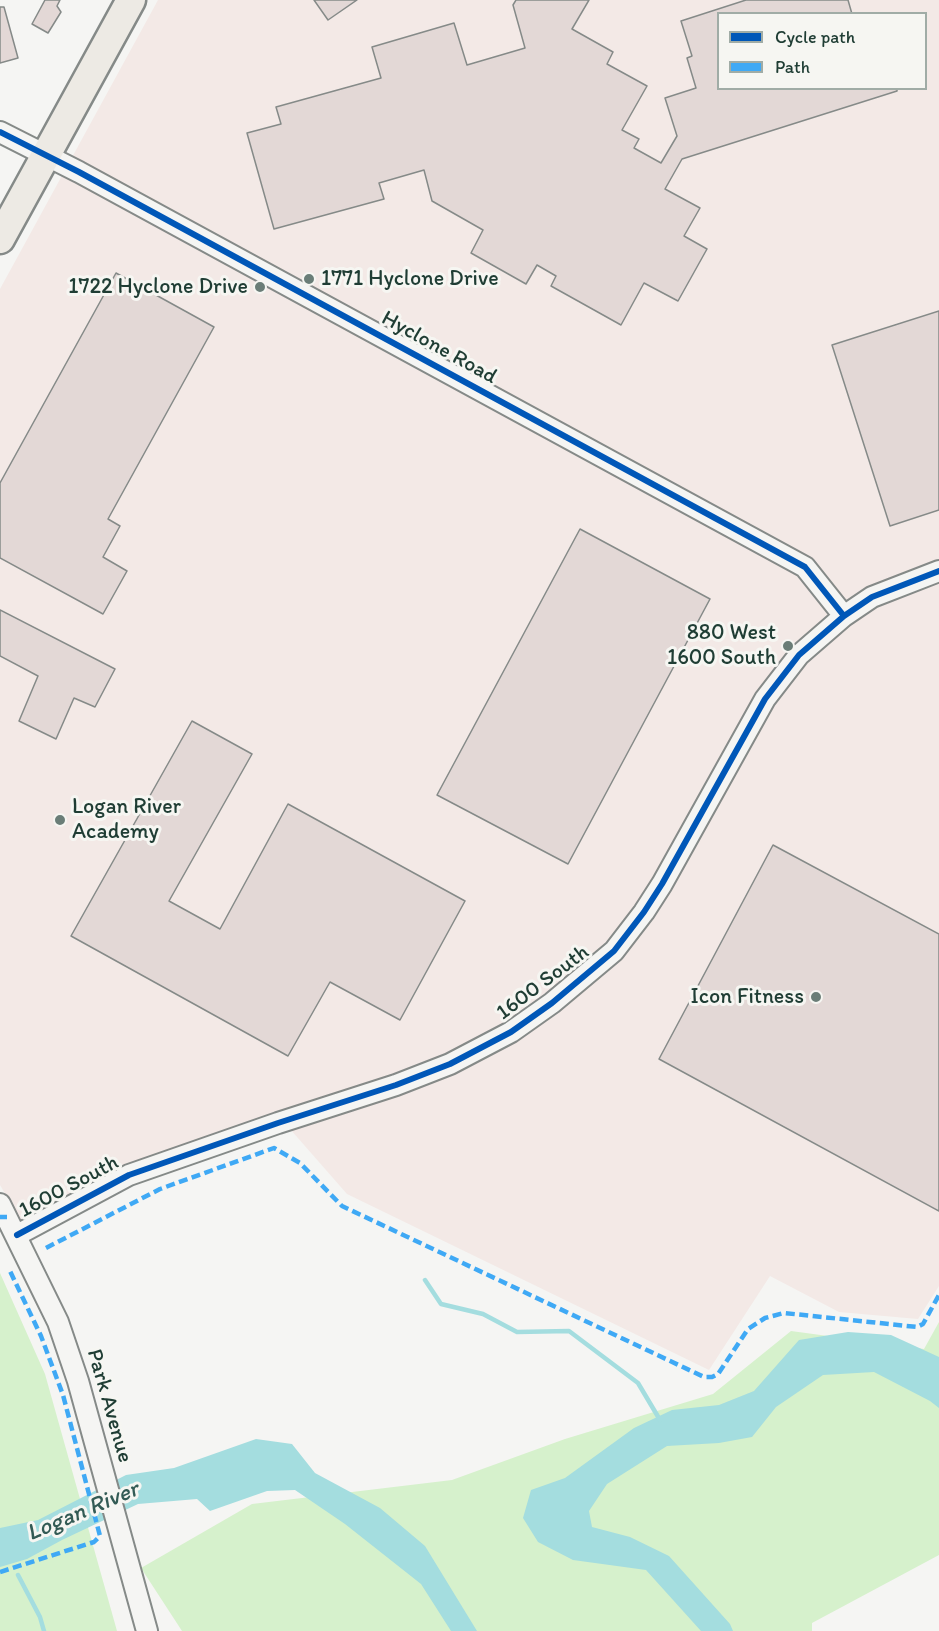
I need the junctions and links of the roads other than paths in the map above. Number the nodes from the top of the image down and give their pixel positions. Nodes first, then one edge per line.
1 (130, 0) edge
2 (0, 132) edge
3 (46, 155) junction
4 (0, 239) edge
5 (939, 571) edge
6 (844, 616) junction
7 (0, 1204) edge
8 (17, 1235) junction
9 (147, 1631) edge

1 - 3 highway
2 - 3 street, Hyclone Road
3 - 4 highway
3 - 6 street, Hyclone Road
5 - 6 street, 1600 South
6 - 8 street, 1600 South
7 - 8 street, Park Avenue
8 - 9 street, Park Avenue

